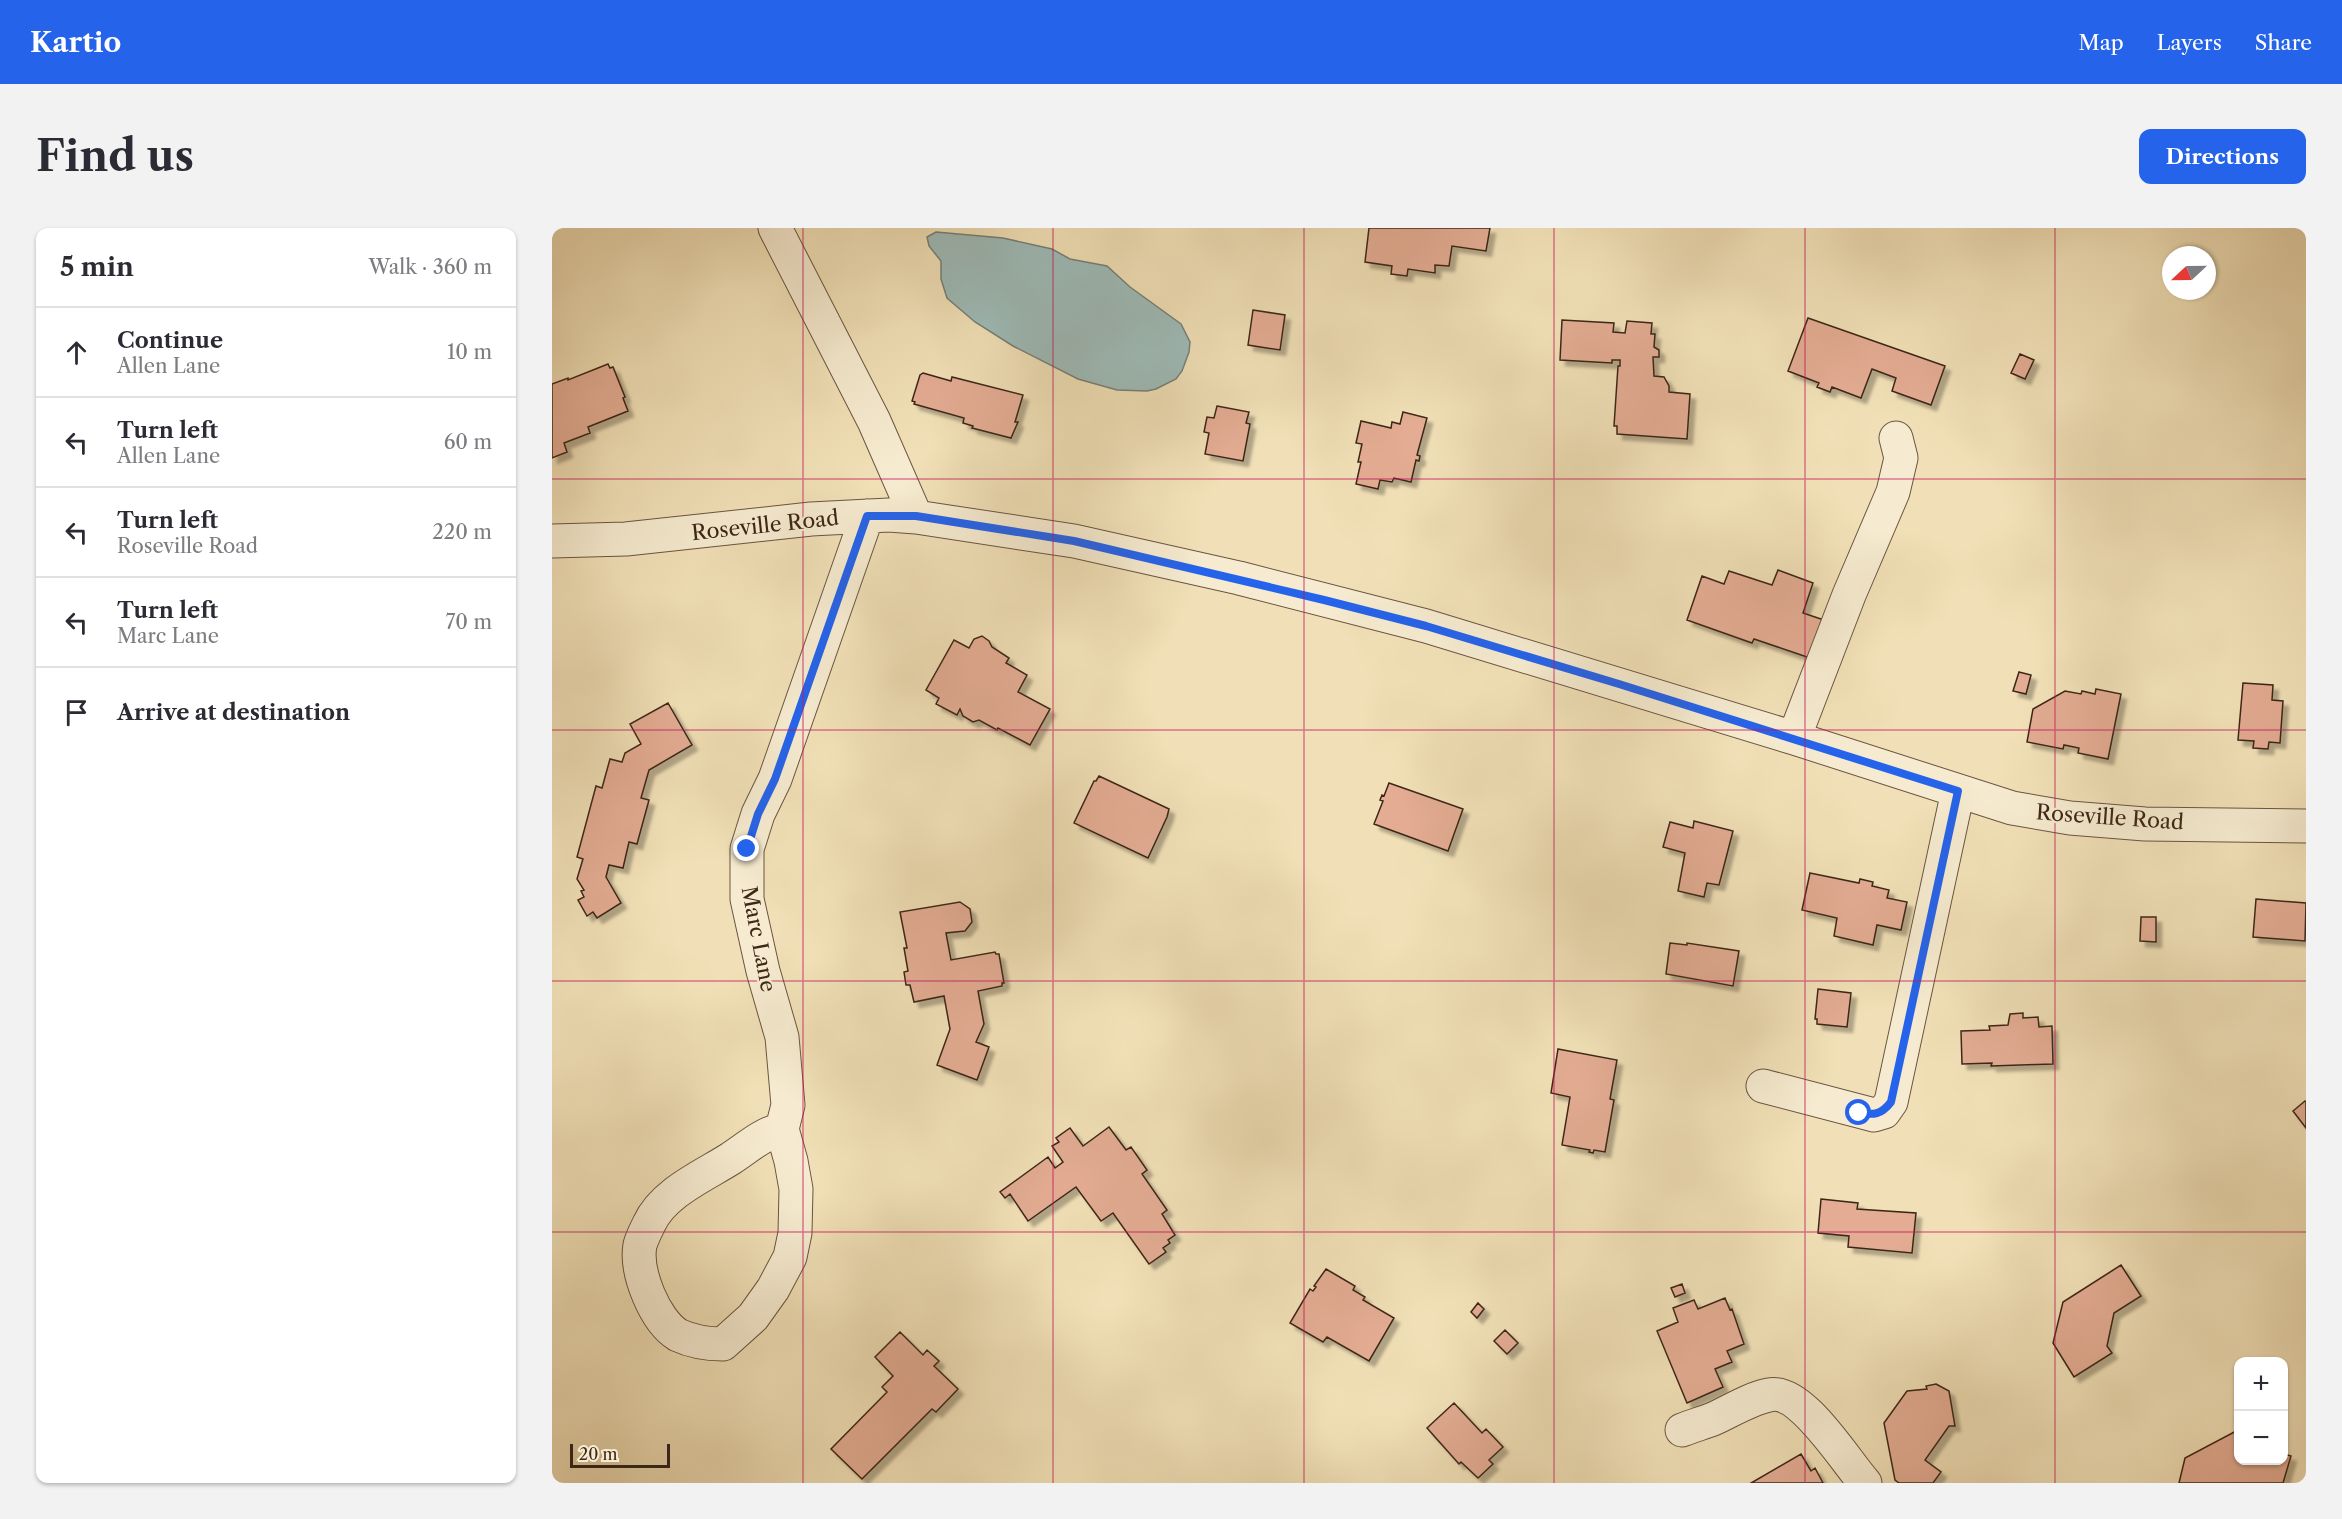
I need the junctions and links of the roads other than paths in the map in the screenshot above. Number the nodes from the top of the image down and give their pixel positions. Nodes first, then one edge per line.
1 (775, 228) edge
2 (1896, 438) dead end
3 (867, 516) junction
4 (916, 516) junction
5 (552, 541) edge
6 (1794, 738) junction
7 (1958, 791) junction
8 (2306, 826) edge
9 (1763, 1086) dead end
10 (782, 1129) junction
11 (1682, 1430) dead end
12 (1866, 1483) edge

1 - 4 street
2 - 6 street
3 - 4 street, Roseville Road
3 - 5 street, Roseville Road
3 - 10 street, Marc Lane
4 - 6 street, Roseville Road
6 - 7 street, Roseville Road
7 - 8 street, Roseville Road
7 - 9 street
10 - 10 street, Marc Lane
11 - 12 street

